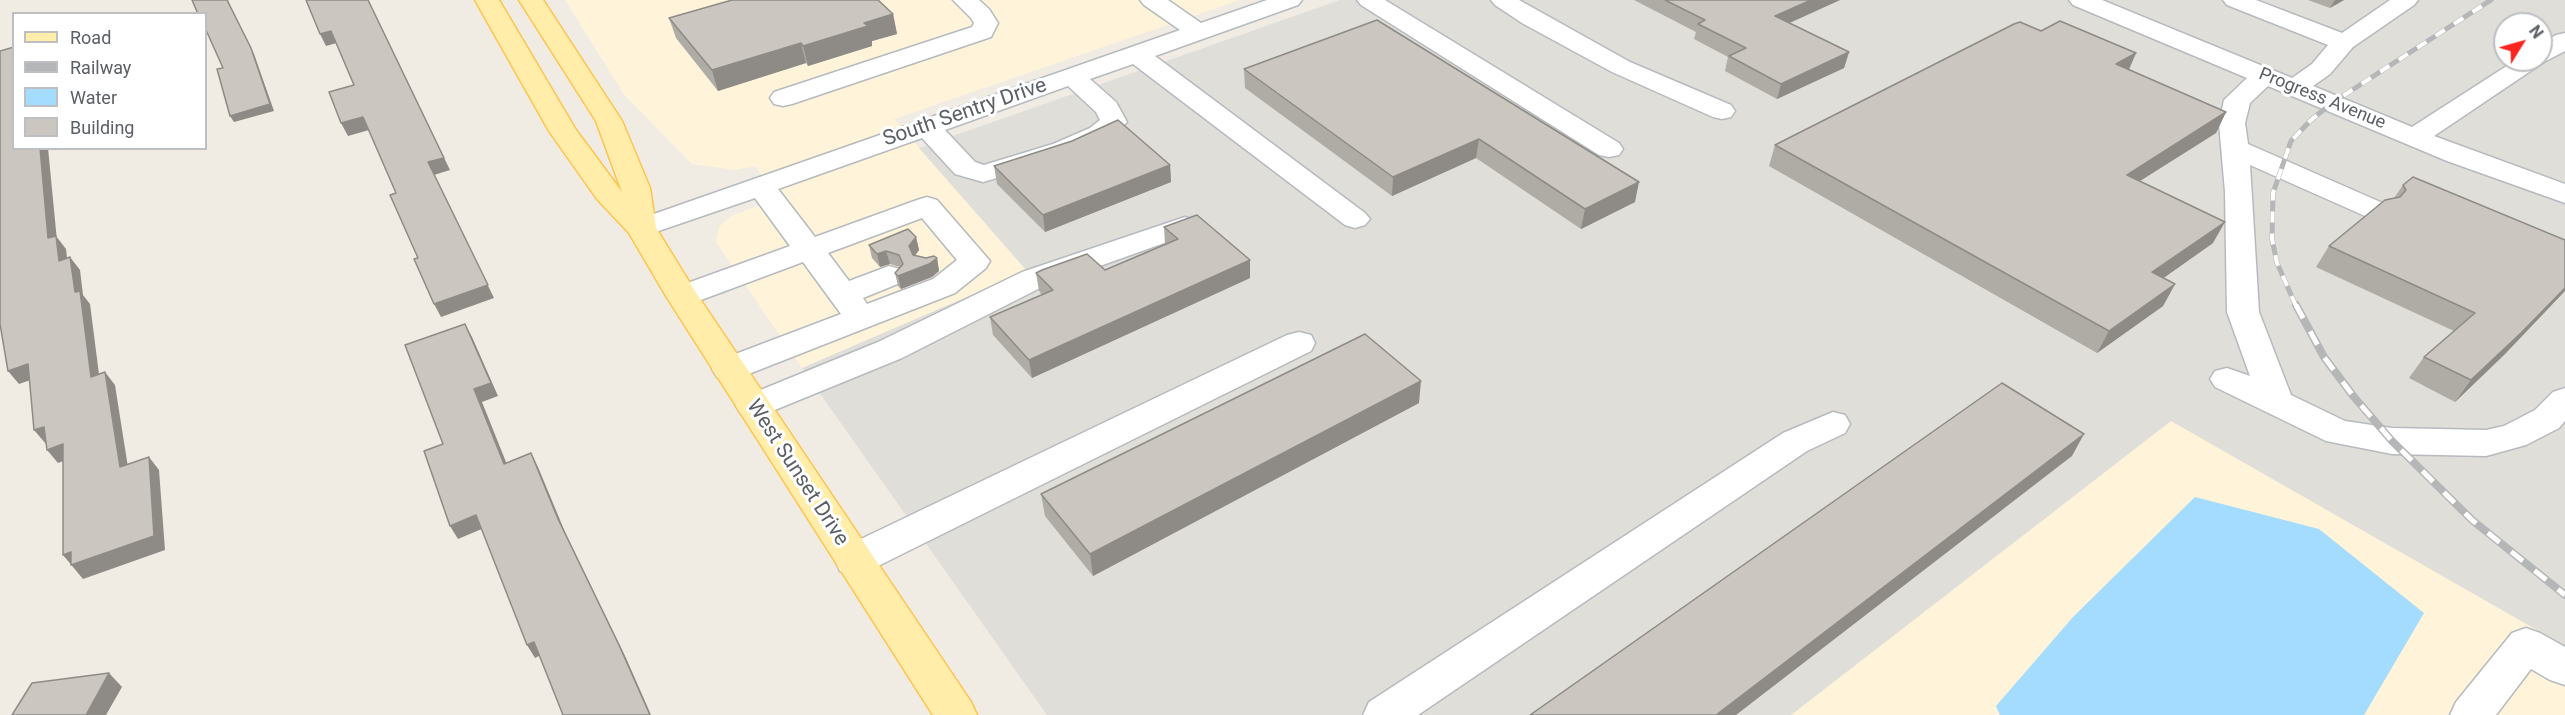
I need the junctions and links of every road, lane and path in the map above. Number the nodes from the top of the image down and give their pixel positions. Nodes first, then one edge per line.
1 (488, 0) edge
2 (531, 0) edge
3 (965, 0) edge
4 (1152, 0) edge
5 (1290, 0) edge
6 (1369, 0) edge
7 (1503, 0) edge
8 (2081, 0) edge
9 (2235, 0) edge
10 (2406, 0) edge
11 (1198, 32) junction
12 (2344, 42) junction
13 (1136, 54) junction
14 (2514, 72) edge
15 (1072, 76) junction
16 (2265, 76) junction
17 (2294, 88) junction
18 (783, 98) dead end
19 (1722, 111) dead end
20 (927, 127) junction
21 (2414, 137) junction
22 (2235, 148) junction
23 (1609, 149) dead end
24 (760, 185) junction
25 (2565, 194) edge
26 (2375, 210) edge
27 (1354, 219) dead end
28 (1185, 226) edge
29 (641, 228) junction
30 (809, 250) junction
31 (889, 276) dead end
32 (682, 296) junction
33 (851, 306) junction
34 (1299, 343) dead end
35 (729, 369) junction
36 (2227, 380) dead end
37 (2565, 400) edge
38 (2277, 403) junction
39 (753, 406) junction
40 (1833, 424) dead end
41 (854, 560) junction
42 (2565, 668) edge
43 (956, 715) edge
44 (1384, 715) edge
45 (2471, 715) edge

1 - 29 main road, West Sunset Drive
2 - 29 main road, West Sunset Drive
3 - 18 street
4 - 11 street
5 - 11 street, South Sentry Drive
6 - 23 street
7 - 19 street
8 - 16 street, Progress Avenue
9 - 12 street
10 - 12 street
11 - 13 street, South Sentry Drive
12 - 17 street
13 - 15 street, South Sentry Drive
13 - 27 street
14 - 21 street
15 - 20 street, South Sentry Drive
15 - 20 street
16 - 17 street, Progress Avenue
16 - 22 street
17 - 21 street, Progress Avenue
20 - 24 street, South Sentry Drive
21 - 25 street, Progress Avenue
22 - 26 street
22 - 38 street
24 - 29 street, South Sentry Drive
24 - 30 street
28 - 39 street
29 - 32 main road, West Sunset Drive
30 - 32 street
30 - 33 street
30 - 33 street
31 - 33 street
32 - 35 main road, West Sunset Drive
33 - 35 street
34 - 41 street
35 - 39 main road, West Sunset Drive
36 - 38 street
37 - 38 street
39 - 41 main road, West Sunset Drive
40 - 44 street
41 - 43 main road, West Sunset Drive
42 - 45 street

